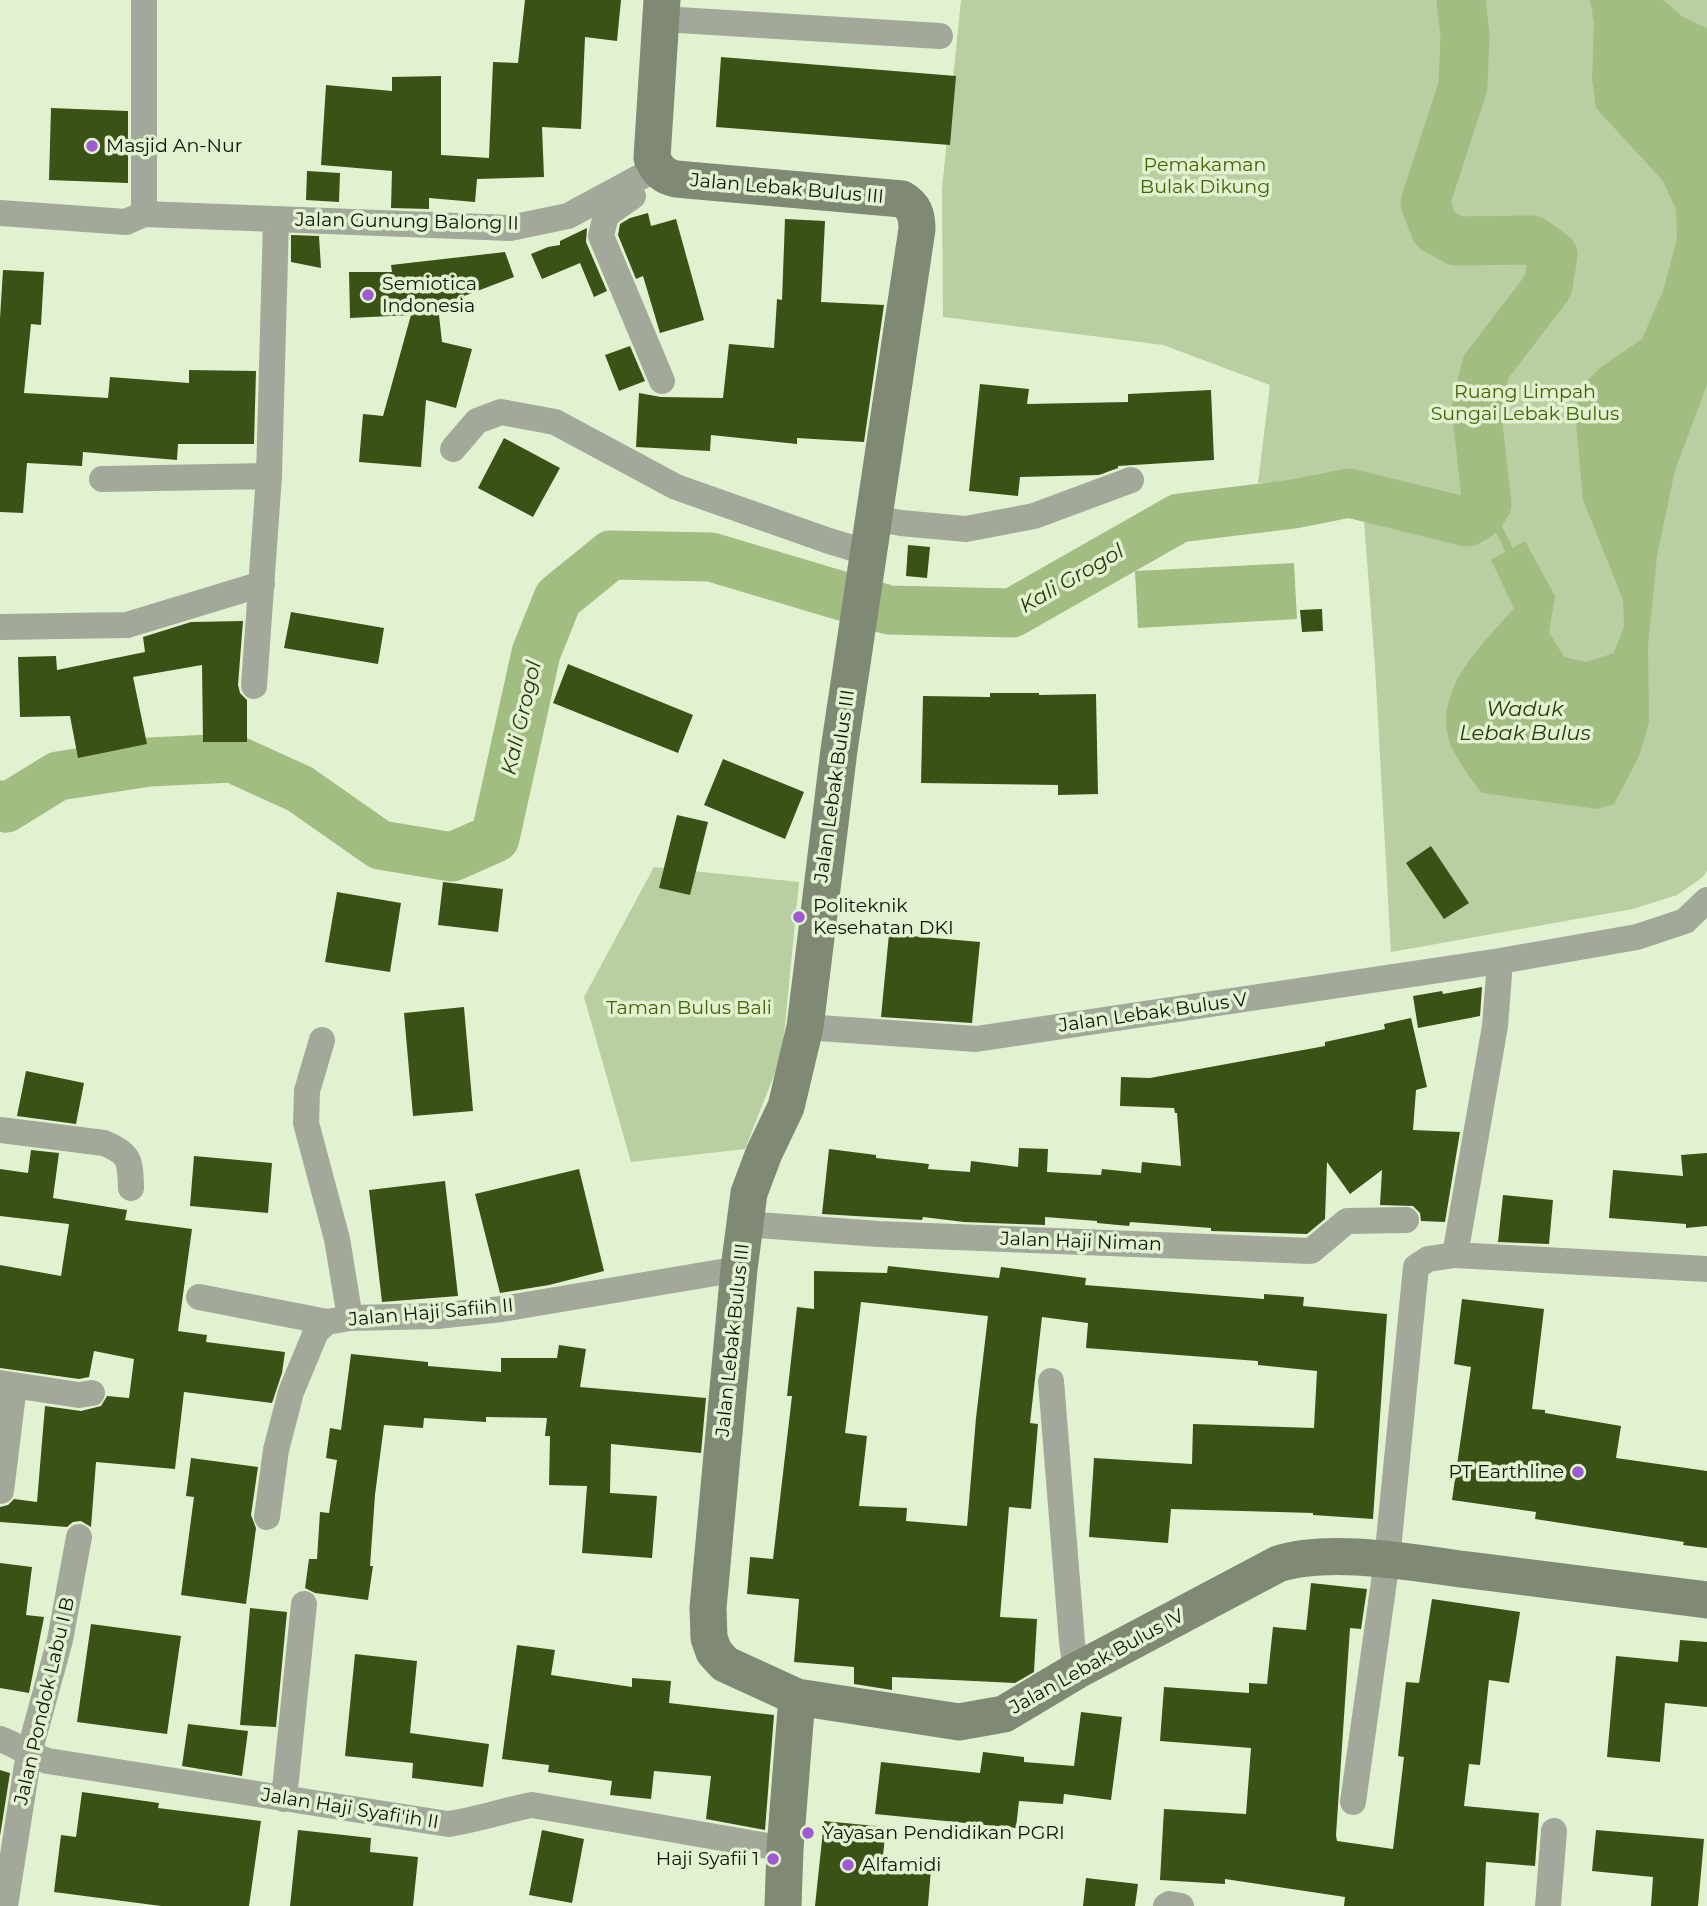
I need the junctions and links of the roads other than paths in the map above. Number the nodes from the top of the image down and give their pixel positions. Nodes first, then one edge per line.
1 (144, 0) edge
2 (662, 9) edge
3 (940, 36) dead end
4 (660, 172) junction
5 (0, 213) edge
6 (144, 214) junction
7 (276, 220) junction
8 (662, 381) dead end
9 (453, 449) dead end
10 (269, 476) junction
11 (102, 479) dead end
12 (1131, 480) dead end
13 (869, 548) junction
14 (262, 584) junction
15 (0, 627) edge
16 (254, 686) dead end
17 (1707, 901) edge
18 (1500, 961) junction
19 (805, 1027) junction
20 (322, 1040) dead end
21 (0, 1130) edge
22 (131, 1188) dead end
23 (1406, 1220) dead end
24 (745, 1224) junction
25 (1455, 1255) junction
26 (739, 1269) junction
27 (1707, 1269) edge
28 (199, 1297) dead end
29 (339, 1320) junction
30 (1051, 1381) dead end
31 (7, 1385) edge
32 (92, 1393) dead end
33 (1, 1491) edge
34 (267, 1517) dead end
35 (79, 1537) dead end
36 (1387, 1560) junction
37 (1707, 1600) edge
38 (304, 1604) dead end
39 (1076, 1671) junction
40 (797, 1697) junction
41 (0, 1739) edge
42 (29, 1754) junction
43 (284, 1799) junction
44 (1353, 1802) dead end
45 (1554, 1831) dead end
46 (785, 1849) junction
47 (5, 1906) edge
48 (783, 1906) edge
49 (1166, 1906) edge
50 (1181, 1906) edge
51 (1548, 1906) edge

1 - 6 street
2 - 3 street
2 - 4 street
4 - 7 street, Jalan Gunung Balong II
4 - 8 street
4 - 13 street, Jalan Lebak Bulus III
5 - 6 street, Jalan Gunung Balong II
6 - 7 street, Jalan Gunung Balong II
7 - 10 street
9 - 13 street
10 - 11 street
10 - 14 street
12 - 13 street
13 - 19 street, Jalan Lebak Bulus III
14 - 15 street
14 - 16 street
17 - 18 street, Jalan Lebak Bulus V
18 - 19 street, Jalan Lebak Bulus V
18 - 25 street
19 - 24 street, Jalan Lebak Bulus III
20 - 29 street
21 - 22 street
23 - 24 street, Jalan Haji Niman
24 - 26 street, Jalan Lebak Bulus III
25 - 27 street
25 - 36 street
26 - 29 street, Jalan Haji Safiih II
26 - 40 street, Jalan Lebak Bulus III
28 - 29 street
29 - 34 street, Jalan Haji Safiih II
30 - 39 street
31 - 32 street
31 - 33 street
35 - 42 street, Jalan Pondok Labu I B
36 - 37 street, Jalan Lebak Bulus IV
36 - 39 street, Jalan Lebak Bulus IV
36 - 44 street
38 - 43 street
39 - 40 street, Jalan Lebak Bulus IV
40 - 46 street
41 - 42 street, Jalan Haji Syafi'ih II
42 - 43 street, Jalan Haji Syafi'ih II
42 - 47 street, Jalan Pondok Labu I B
43 - 46 street, Jalan Haji Syafi'ih II
45 - 51 street
46 - 48 street
49 - 50 street

